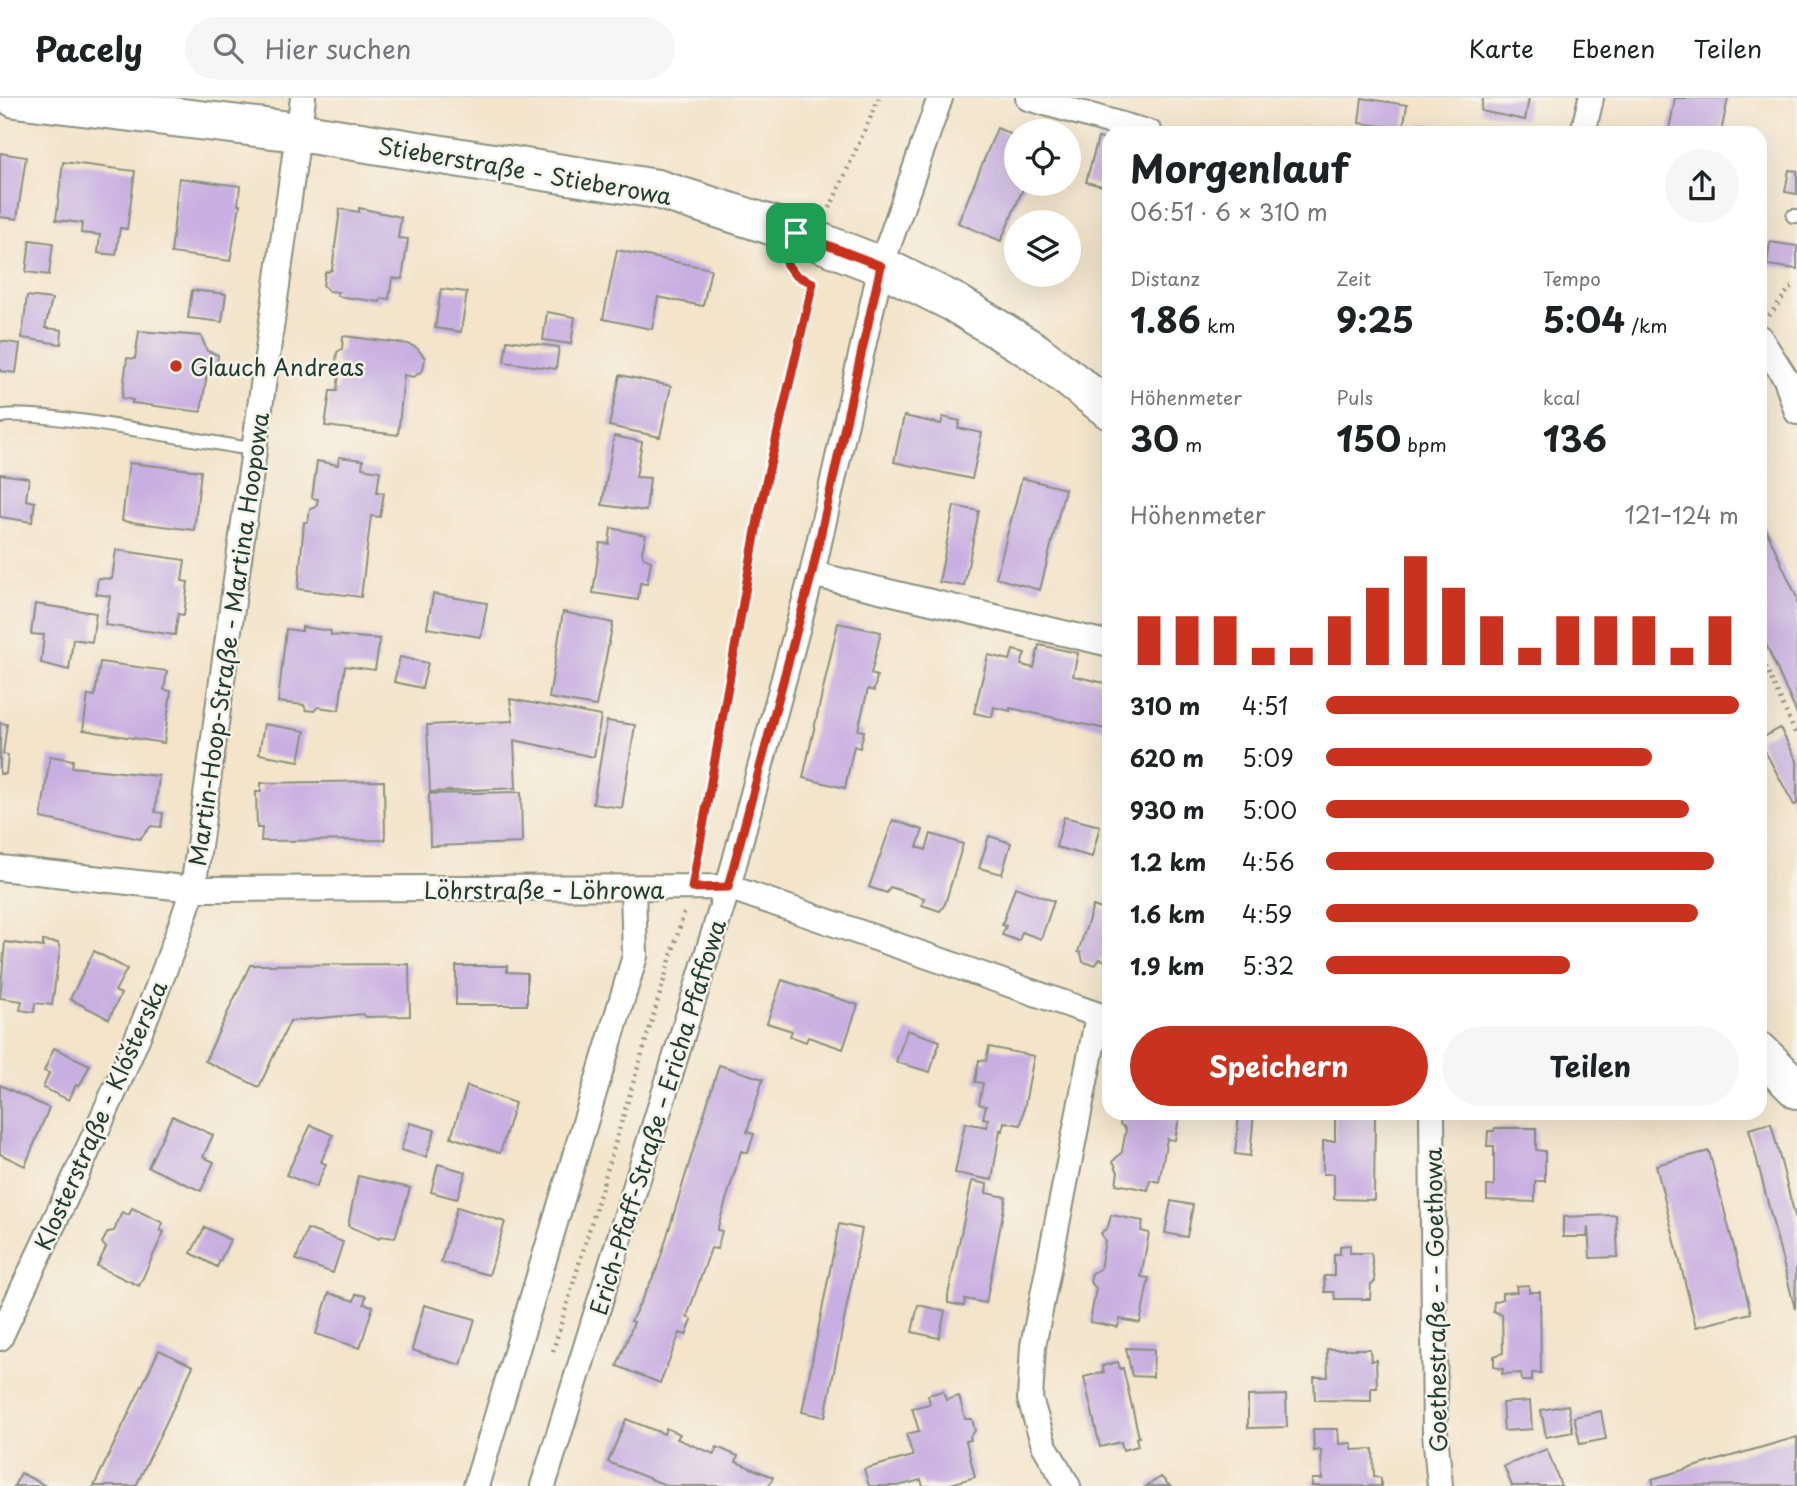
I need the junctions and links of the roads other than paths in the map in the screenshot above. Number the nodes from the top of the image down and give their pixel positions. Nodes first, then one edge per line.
1 (15, 98) edge
2 (940, 98) edge
3 (1028, 98) edge
4 (1591, 98) edge
5 (300, 115) edge
6 (1126, 126) edge
7 (1585, 126) edge
8 (881, 266) junction
9 (1767, 335) edge
10 (1102, 404) edge
11 (1797, 412) edge
12 (0, 417) edge
13 (256, 450) junction
14 (812, 573) junction
15 (1102, 642) edge
16 (0, 868) edge
17 (728, 887) junction
18 (193, 889) junction
19 (633, 890) junction
20 (1102, 1017) edge
21 (1102, 1027) edge
22 (1767, 1059) edge
23 (1797, 1090) edge
24 (1432, 1120) edge
25 (0, 1338) edge
26 (475, 1486) edge
27 (543, 1486) edge
28 (1068, 1486) edge
29 (1440, 1486) edge

1 - 5 main road, Stieberstraße - Stieberowa
2 - 8 street, Erich-Pfaff-Straße – Ericha Pfaffowa
3 - 6 street
4 - 7 street
5 - 8 main road, Stieberstraße - Stieberowa
5 - 13 street, Martin-Hoop-Straße - Martina Hoopowa
8 - 10 main road, Stieberstraße - Stieberowa
8 - 14 street, Erich-Pfaff-Straße – Ericha Pfaffowa
9 - 11 street
12 - 13 lane
13 - 18 street, Martin-Hoop-Straße - Martina Hoopowa
14 - 15 street
14 - 17 street, Erich-Pfaff-Straße – Ericha Pfaffowa
16 - 18 street, Löhrstraße - Löhrowa
17 - 19 street, Löhrstraße - Löhrowa
17 - 20 street, Löhrstraße - Löhrowa
17 - 27 street, Erich-Pfaff-Straße – Ericha Pfaffowa
18 - 19 street, Löhrstraße - Löhrowa
18 - 25 street, Klosterstraße - Klóšterska
19 - 26 street
21 - 28 street
22 - 23 main road
24 - 29 street, Goethestraße - - Goethowa

